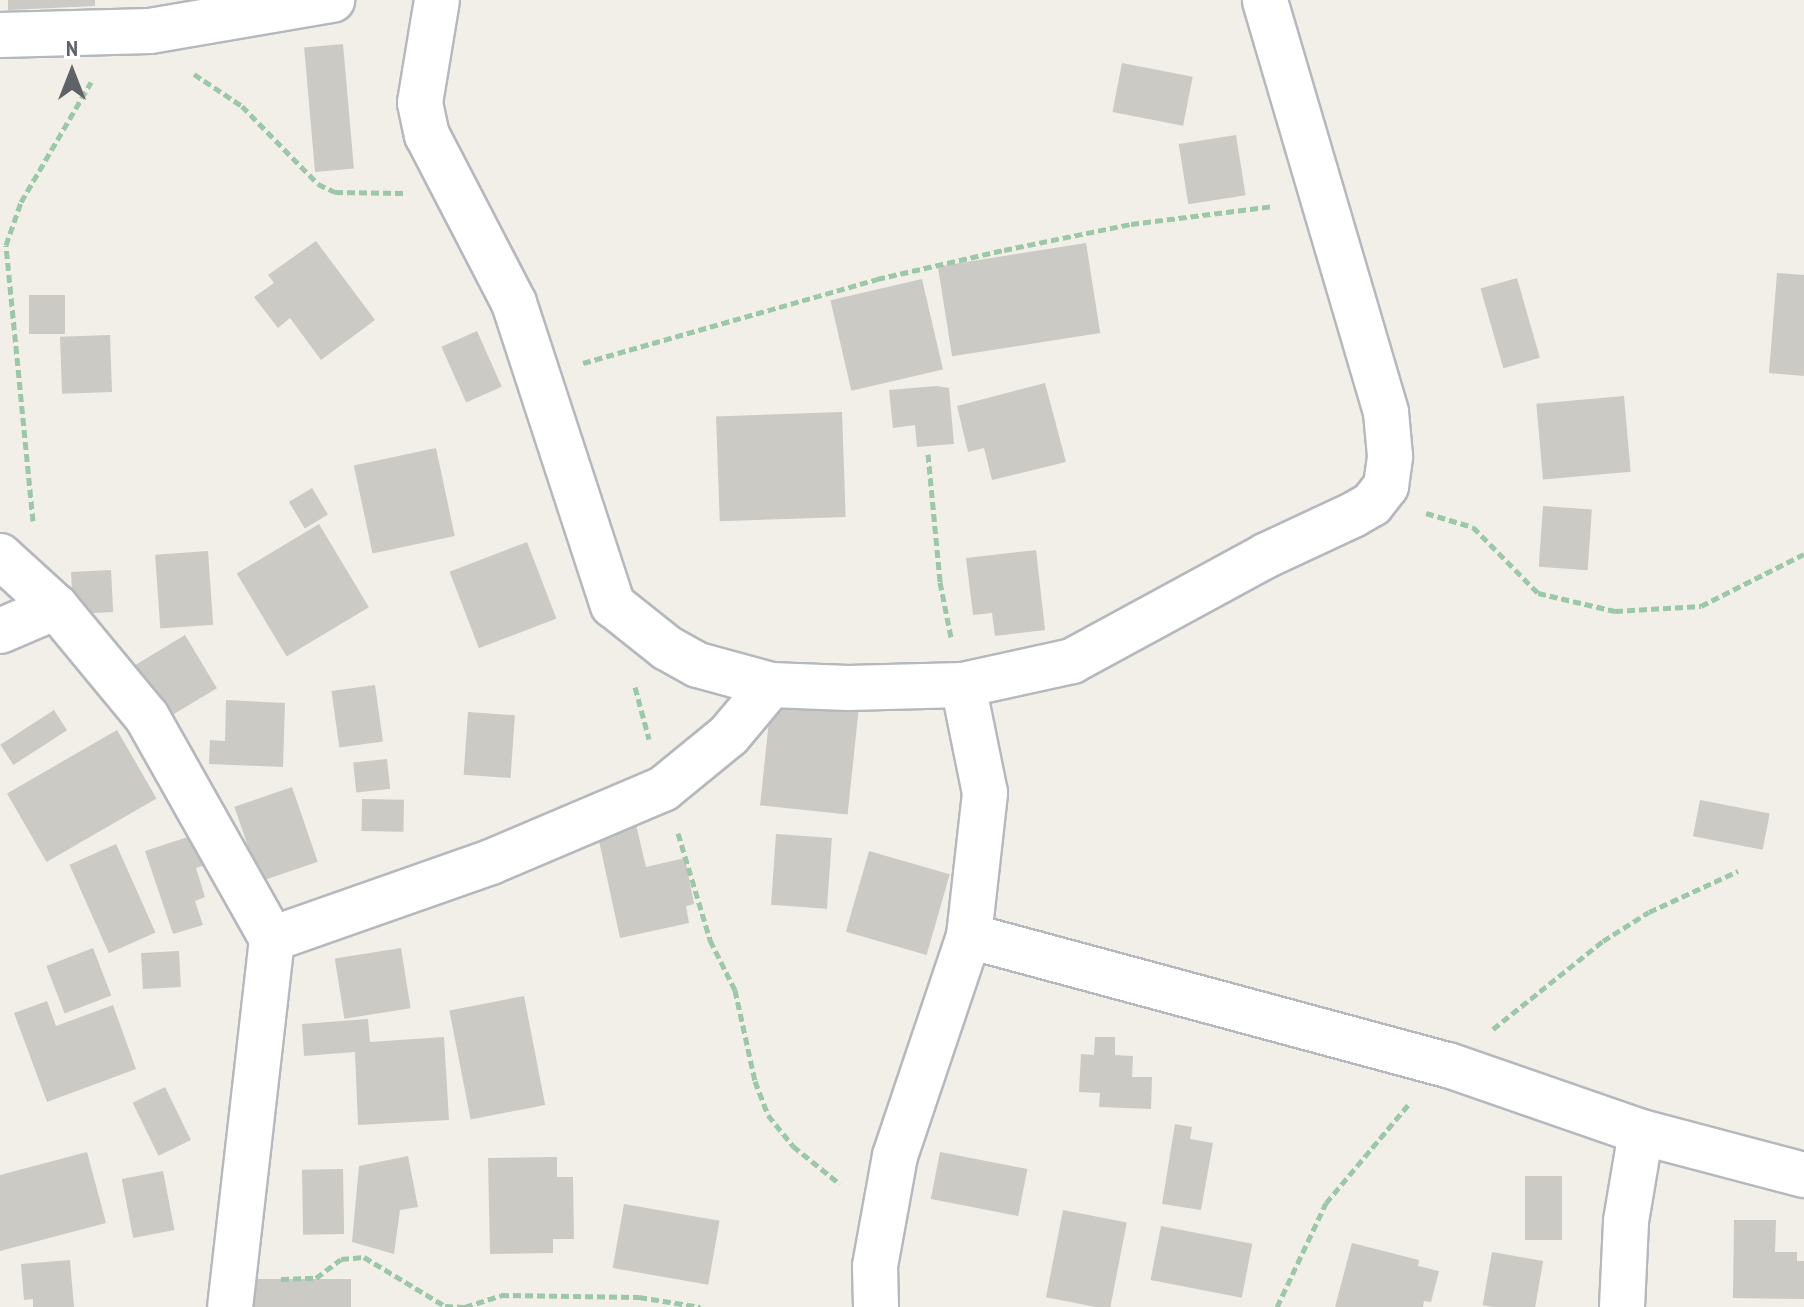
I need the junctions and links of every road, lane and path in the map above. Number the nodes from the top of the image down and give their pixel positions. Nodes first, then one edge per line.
1 (332, 0) edge
2 (437, 0) edge
3 (1265, 0) edge
4 (138, 22) edge
5 (0, 35) edge
6 (456, 191) junction
7 (1325, 200) junction
8 (537, 380) junction
9 (928, 454) dead end
10 (1386, 486) junction
11 (1804, 554) edge
12 (29, 582) edge
13 (0, 631) edge
14 (634, 682) dead end
15 (771, 685) junction
16 (963, 685) junction
17 (663, 789) junction
18 (1738, 871) dead end
19 (969, 936) junction
20 (272, 939) junction
21 (1448, 1065) junction
22 (1641, 1132) junction
23 (1804, 1175) edge
24 (842, 1187) dead end
25 (231, 1292) edge
26 (700, 1307) edge
27 (876, 1307) edge
28 (1277, 1307) edge
29 (1622, 1307) edge

1 - 4 street
2 - 6 street
3 - 7 street
4 - 5 street
4 - 6 path
4 - 12 path
6 - 8 street
7 - 8 path
7 - 10 street
8 - 15 street
9 - 16 path
10 - 11 path
10 - 16 street
12 - 13 street
12 - 20 street
14 - 17 path
15 - 16 street
15 - 17 street
16 - 19 street
17 - 20 street
17 - 24 path
18 - 21 path
19 - 21 street
19 - 27 street
20 - 25 street
21 - 22 street
21 - 28 path
22 - 23 street
22 - 29 street
25 - 26 path

